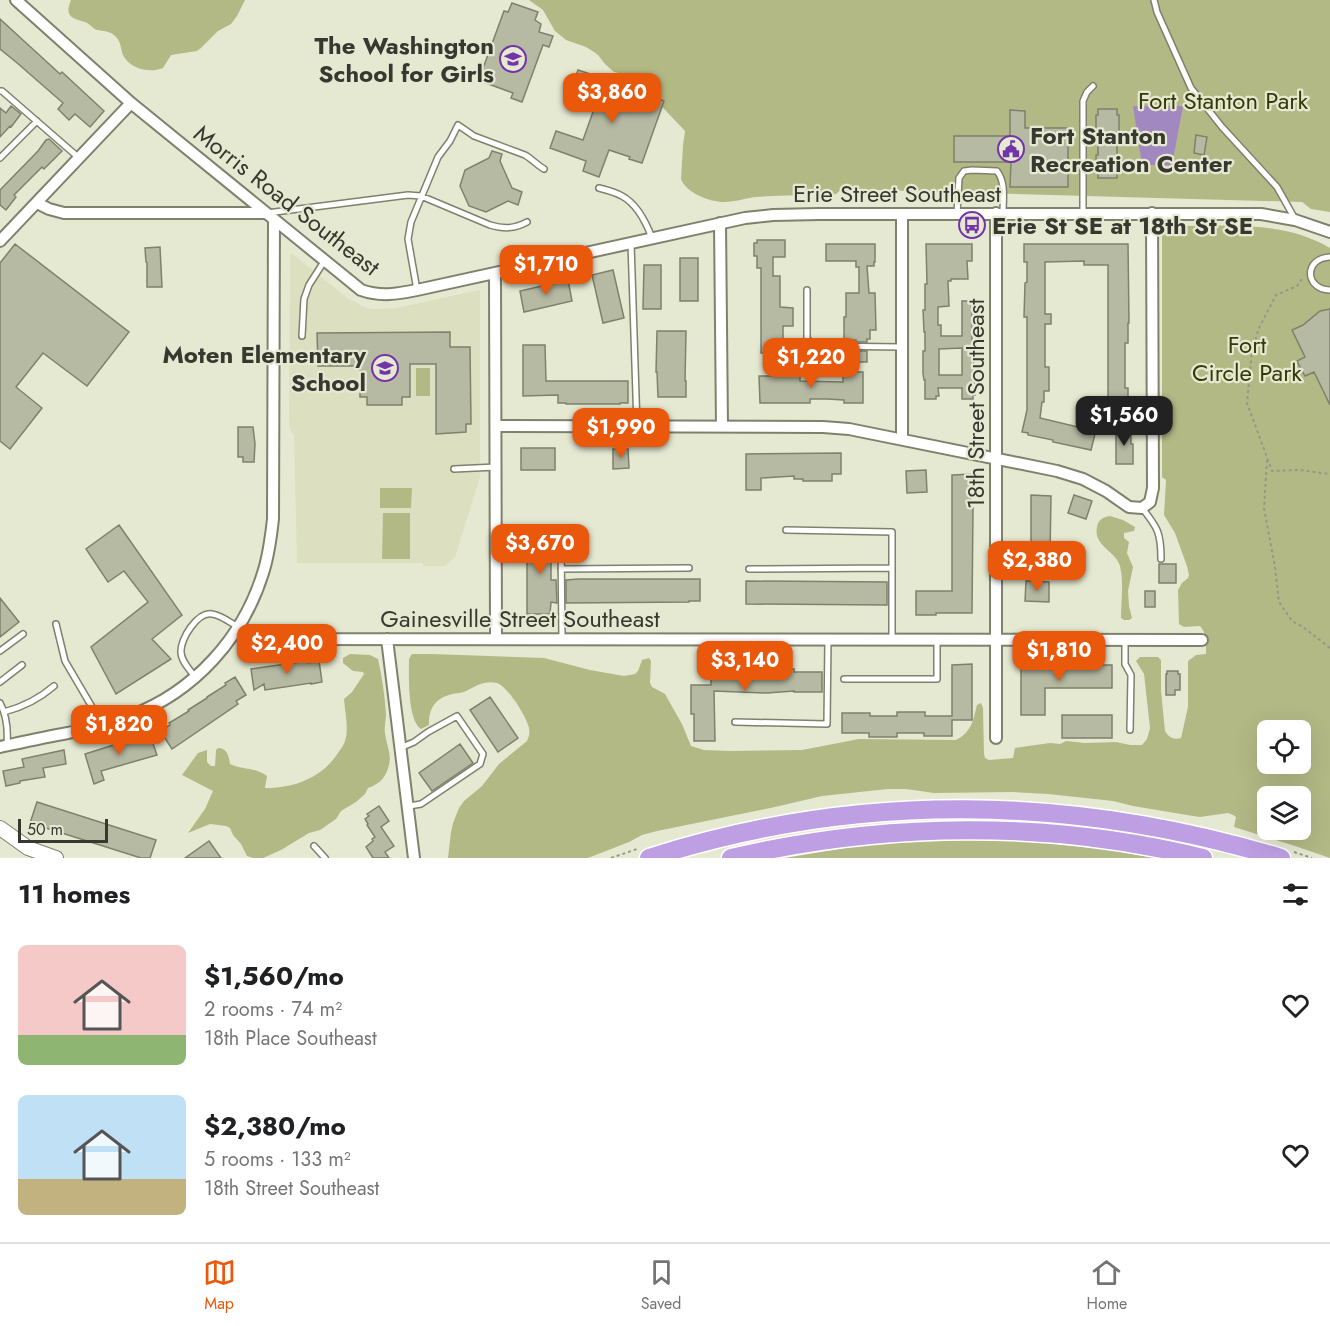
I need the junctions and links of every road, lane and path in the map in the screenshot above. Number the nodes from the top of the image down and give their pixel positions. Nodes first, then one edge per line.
1 (16, 0) edge
2 (1154, 0) edge
3 (1093, 86) dead end
4 (0, 91) edge
5 (131, 103) junction
6 (37, 121) junction
7 (0, 158) edge
8 (79, 159) junction
9 (544, 169) dead end
10 (599, 188) dead end
11 (421, 196) junction
12 (37, 203) junction
13 (999, 213) junction
14 (1083, 213) junction
15 (1152, 213) junction
16 (902, 214) junction
17 (957, 214) junction
18 (270, 216) junction
19 (1295, 220) junction
20 (527, 222) dead end
21 (720, 223) junction
22 (1327, 231) edge
23 (2, 237) edge
24 (652, 238) junction
25 (631, 243) junction
26 (1330, 257) edge
27 (325, 260) junction
28 (495, 274) junction
29 (1303, 278) dead end
30 (417, 290) junction
31 (807, 290) dead end
32 (1330, 290) edge
33 (302, 336) dead end
34 (902, 347) junction
35 (496, 426) junction
36 (637, 426) junction
37 (722, 426) junction
38 (902, 439) junction
39 (996, 458) junction
40 (1268, 458) junction
41 (496, 467) junction
42 (454, 468) dead end
43 (1330, 474) edge
44 (1146, 505) junction
45 (786, 530) dead end
46 (561, 544) dead end
47 (1161, 559) dead end
48 (689, 568) dead end
49 (892, 568) junction
50 (561, 569) junction
51 (749, 569) dead end
52 (56, 624) dead end
53 (238, 627) junction
54 (23, 634) dead end
55 (387, 639) junction
56 (496, 639) junction
57 (562, 639) junction
58 (828, 639) junction
59 (892, 639) junction
60 (937, 639) junction
61 (996, 639) junction
62 (1125, 640) junction
63 (1202, 640) dead end
64 (1330, 648) edge
65 (0, 651) edge
66 (22, 665) dead end
67 (195, 677) junction
68 (844, 679) dead end
69 (0, 682) edge
70 (54, 686) dead end
71 (0, 704) edge
72 (4, 712) junction
73 (735, 722) dead end
74 (100, 726) junction
75 (1130, 730) dead end
76 (996, 738) dead end
77 (4, 746) edge
78 (400, 748) junction
79 (407, 807) junction
80 (0, 828) edge
81 (315, 846) dead end
82 (56, 858) edge
83 (325, 858) edge
84 (414, 858) edge
85 (649, 858) edge
86 (731, 858) edge
87 (1203, 858) edge
88 (1281, 858) edge

1 - 5 street, Morris Road Southeast
2 - 19 lane
3 - 14 lane
4 - 6 lane
5 - 8 street
5 - 18 street, Morris Road Southeast
6 - 7 lane
6 - 8 lane
8 - 12 street
9 - 11 lane
10 - 24 lane
11 - 18 lane
11 - 20 lane
11 - 30 lane
12 - 18 street
12 - 23 street
13 - 14 street, Erie Street Southeast
13 - 17 street, Erie Street Southeast
13 - 17 lane
13 - 39 street, 18th Street Southeast
14 - 15 street, Erie Street Southeast
15 - 19 street, Erie Street Southeast
15 - 44 street
16 - 17 street, Erie Street Southeast
16 - 21 street, Erie Street Southeast
16 - 34 street
18 - 27 street, Morris Road Southeast
18 - 53 street
19 - 22 street, Erie Street Southeast
21 - 24 street, Morris Road Southeast
21 - 37 street
24 - 25 street, Morris Road Southeast
25 - 28 street, Morris Road Southeast
25 - 36 lane
26 - 32 lane
27 - 30 street, Morris Road Southeast
27 - 33 lane
28 - 30 street, Morris Road Southeast
28 - 35 street
29 - 40 path
31 - 34 lane
34 - 38 street
35 - 36 street
35 - 41 street
36 - 37 street
37 - 38 street
38 - 39 street
39 - 44 street
39 - 61 street, 18th Street Southeast
40 - 43 path
40 - 64 path
41 - 42 lane
41 - 56 street
44 - 47 lane
45 - 49 lane
46 - 50 lane
48 - 50 lane
49 - 51 lane
49 - 59 lane
50 - 57 lane
52 - 74 lane
53 - 55 street, Gainesville Street Southeast
53 - 67 street
53 - 67 lane
54 - 65 lane
55 - 56 street, Gainesville Street Southeast
55 - 78 street
56 - 57 street, Gainesville Street Southeast
57 - 58 street, Gainesville Street Southeast
58 - 59 street, Gainesville Street Southeast
58 - 73 lane
59 - 60 street, Gainesville Street Southeast
60 - 61 street, Gainesville Street Southeast
60 - 68 lane
61 - 62 street, Gainesville Street Southeast
61 - 76 street, 18th Street Southeast
62 - 63 street, Gainesville Street Southeast
62 - 75 lane
66 - 69 lane
67 - 74 street
70 - 72 lane
71 - 72 lane
72 - 77 lane
74 - 77 street
78 - 79 street
78 - 79 lane
79 - 84 street
80 - 82 street
81 - 83 lane
85 - 88 highway
86 - 87 highway

